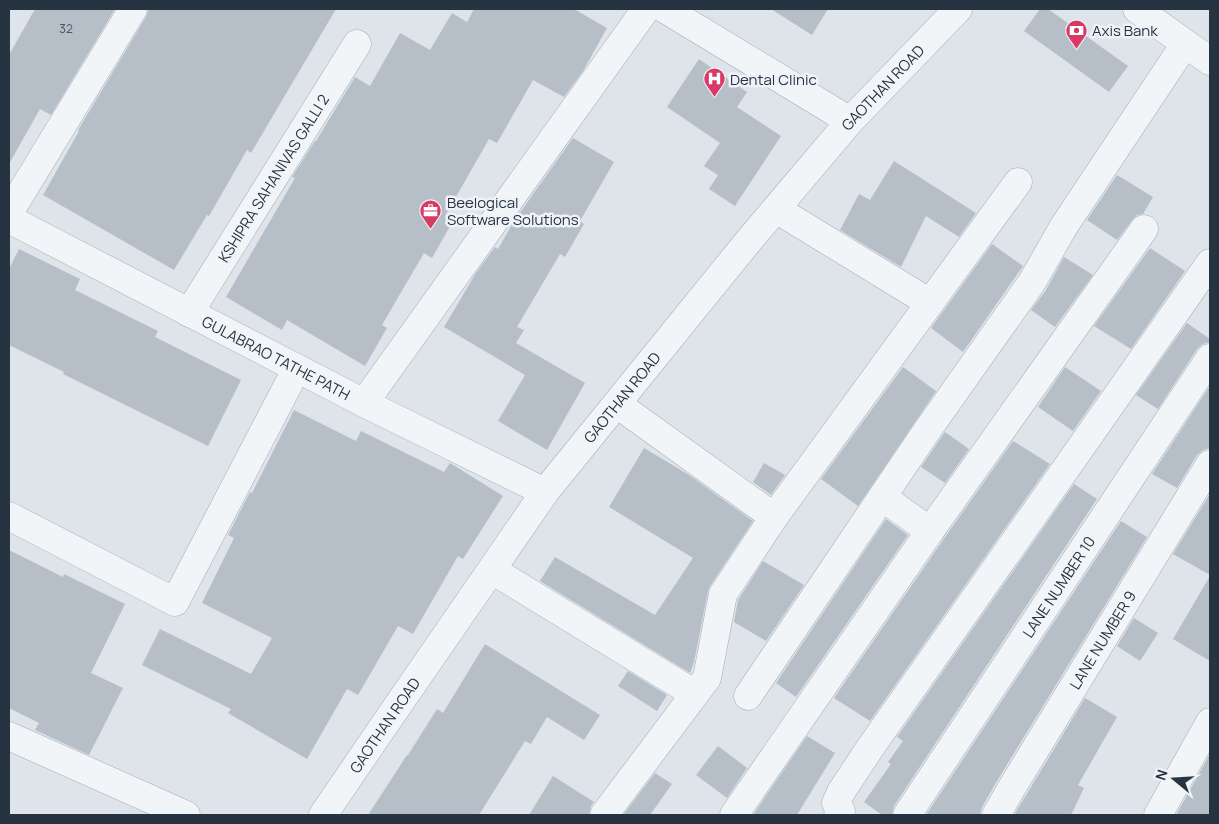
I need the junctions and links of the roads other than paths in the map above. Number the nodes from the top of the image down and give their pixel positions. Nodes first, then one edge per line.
1 (133, 9) edge
2 (646, 9) edge
3 (664, 9) edge
4 (958, 9) edge
5 (1137, 9) edge
6 (357, 44) dead end
7 (1185, 44) junction
8 (1210, 61) edge
9 (850, 121) junction
10 (1018, 182) dead end
11 (776, 209) junction
12 (9, 213) edge
13 (9, 219) edge
14 (1144, 229) dead end
15 (1210, 263) edge
16 (930, 303) junction
17 (189, 313) junction
18 (1210, 358) edge
19 (296, 368) junction
20 (364, 403) junction
21 (616, 404) junction
22 (1210, 464) edge
23 (545, 492) junction
24 (882, 497) junction
25 (9, 516) edge
26 (774, 516) junction
27 (930, 531) junction
28 (492, 570) junction
29 (695, 694) junction
30 (748, 696) dead end
31 (1210, 722) edge
32 (9, 736) edge
33 (186, 815) edge
34 (323, 815) edge
35 (604, 815) edge
36 (734, 815) edge
37 (838, 815) edge
38 (907, 815) edge
39 (996, 815) edge
40 (1158, 815) edge

1 - 12 street
2 - 20 street
3 - 9 street
4 - 9 street, GAOTHAN ROAD
5 - 7 street
6 - 17 street, KSHIPRA SAHANIVAS GALLI 2
7 - 8 street
7 - 24 street
9 - 11 street, GAOTHAN ROAD
10 - 16 street
11 - 16 street
11 - 21 street, GAOTHAN ROAD
13 - 17 street, GULABRAO TATHE PATH
14 - 27 street
15 - 37 street
16 - 26 street
17 - 19 street, GULABRAO TATHE PATH
18 - 38 street, LANE NUMBER 10
19 - 20 street, GULABRAO TATHE PATH
19 - 25 street
20 - 23 street, GULABRAO TATHE PATH
21 - 23 street, GAOTHAN ROAD
21 - 26 street
22 - 39 street, LANE NUMBER 9
23 - 28 street, GAOTHAN ROAD
24 - 27 street
24 - 30 street
26 - 29 street
27 - 36 street
28 - 29 street
28 - 34 street, GAOTHAN ROAD
29 - 35 street
31 - 40 street
32 - 33 street

